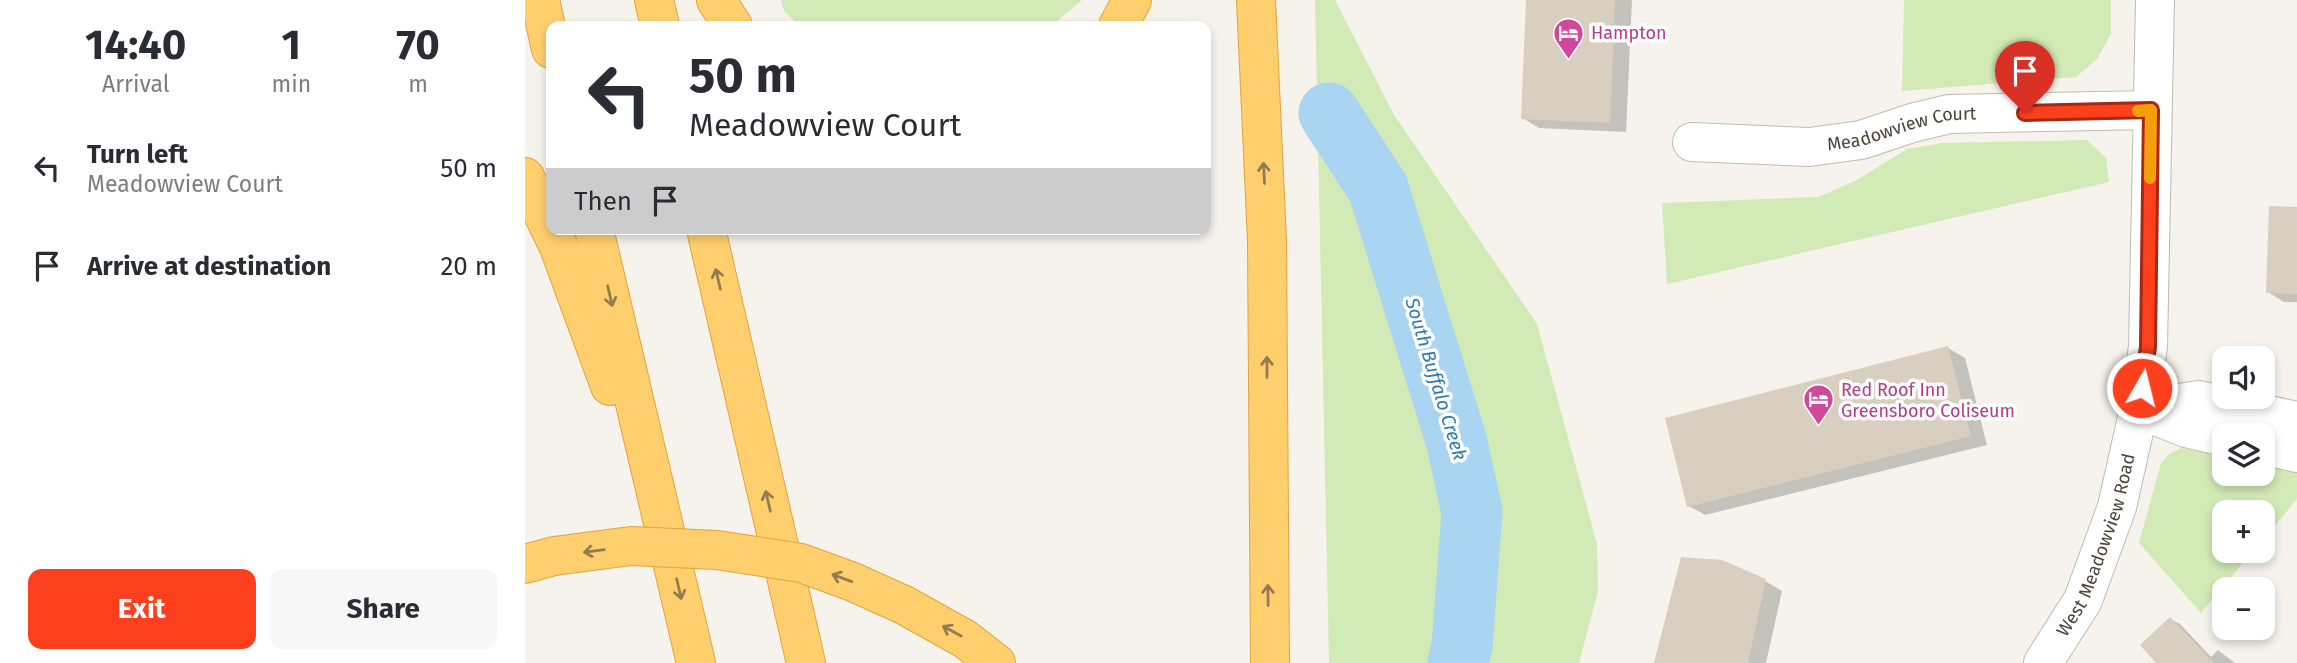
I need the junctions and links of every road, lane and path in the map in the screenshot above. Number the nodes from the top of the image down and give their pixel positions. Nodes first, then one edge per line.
1 (540, 0) edge
2 (654, 0) edge
3 (716, 0) edge
4 (1132, 0) edge
5 (1256, 0) edge
6 (2155, 0) edge
7 (659, 21) edge
8 (730, 21) edge
9 (1121, 21) edge
10 (546, 27) edge
11 (2151, 110) junction
12 (1692, 142) dead end
13 (525, 177) edge
14 (546, 220) edge
15 (553, 235) edge
16 (595, 235) edge
17 (707, 235) edge
18 (2139, 409) junction
19 (2297, 421) edge
20 (2212, 434) edge
21 (2275, 448) edge
22 (2297, 453) edge
23 (669, 545) junction
24 (540, 560) edge
25 (696, 663) edge
26 (806, 663) edge
27 (996, 663) edge
28 (1270, 663) edge
29 (2043, 663) edge

1 - 10 highway
2 - 7 highway
3 - 8 highway
4 - 9 highway
28 -> 5 highway
6 - 11 street, West Meadowview Road
11 - 12 street, Meadowview Court
11 - 18 street, West Meadowview Road
13 - 14 highway
15 - 23 highway
16 -> 23 highway
26 -> 17 highway
18 - 19 street
18 - 20 street
18 - 29 street, West Meadowview Road
21 - 22 street
23 -> 25 highway
27 -> 24 highway, bridge

